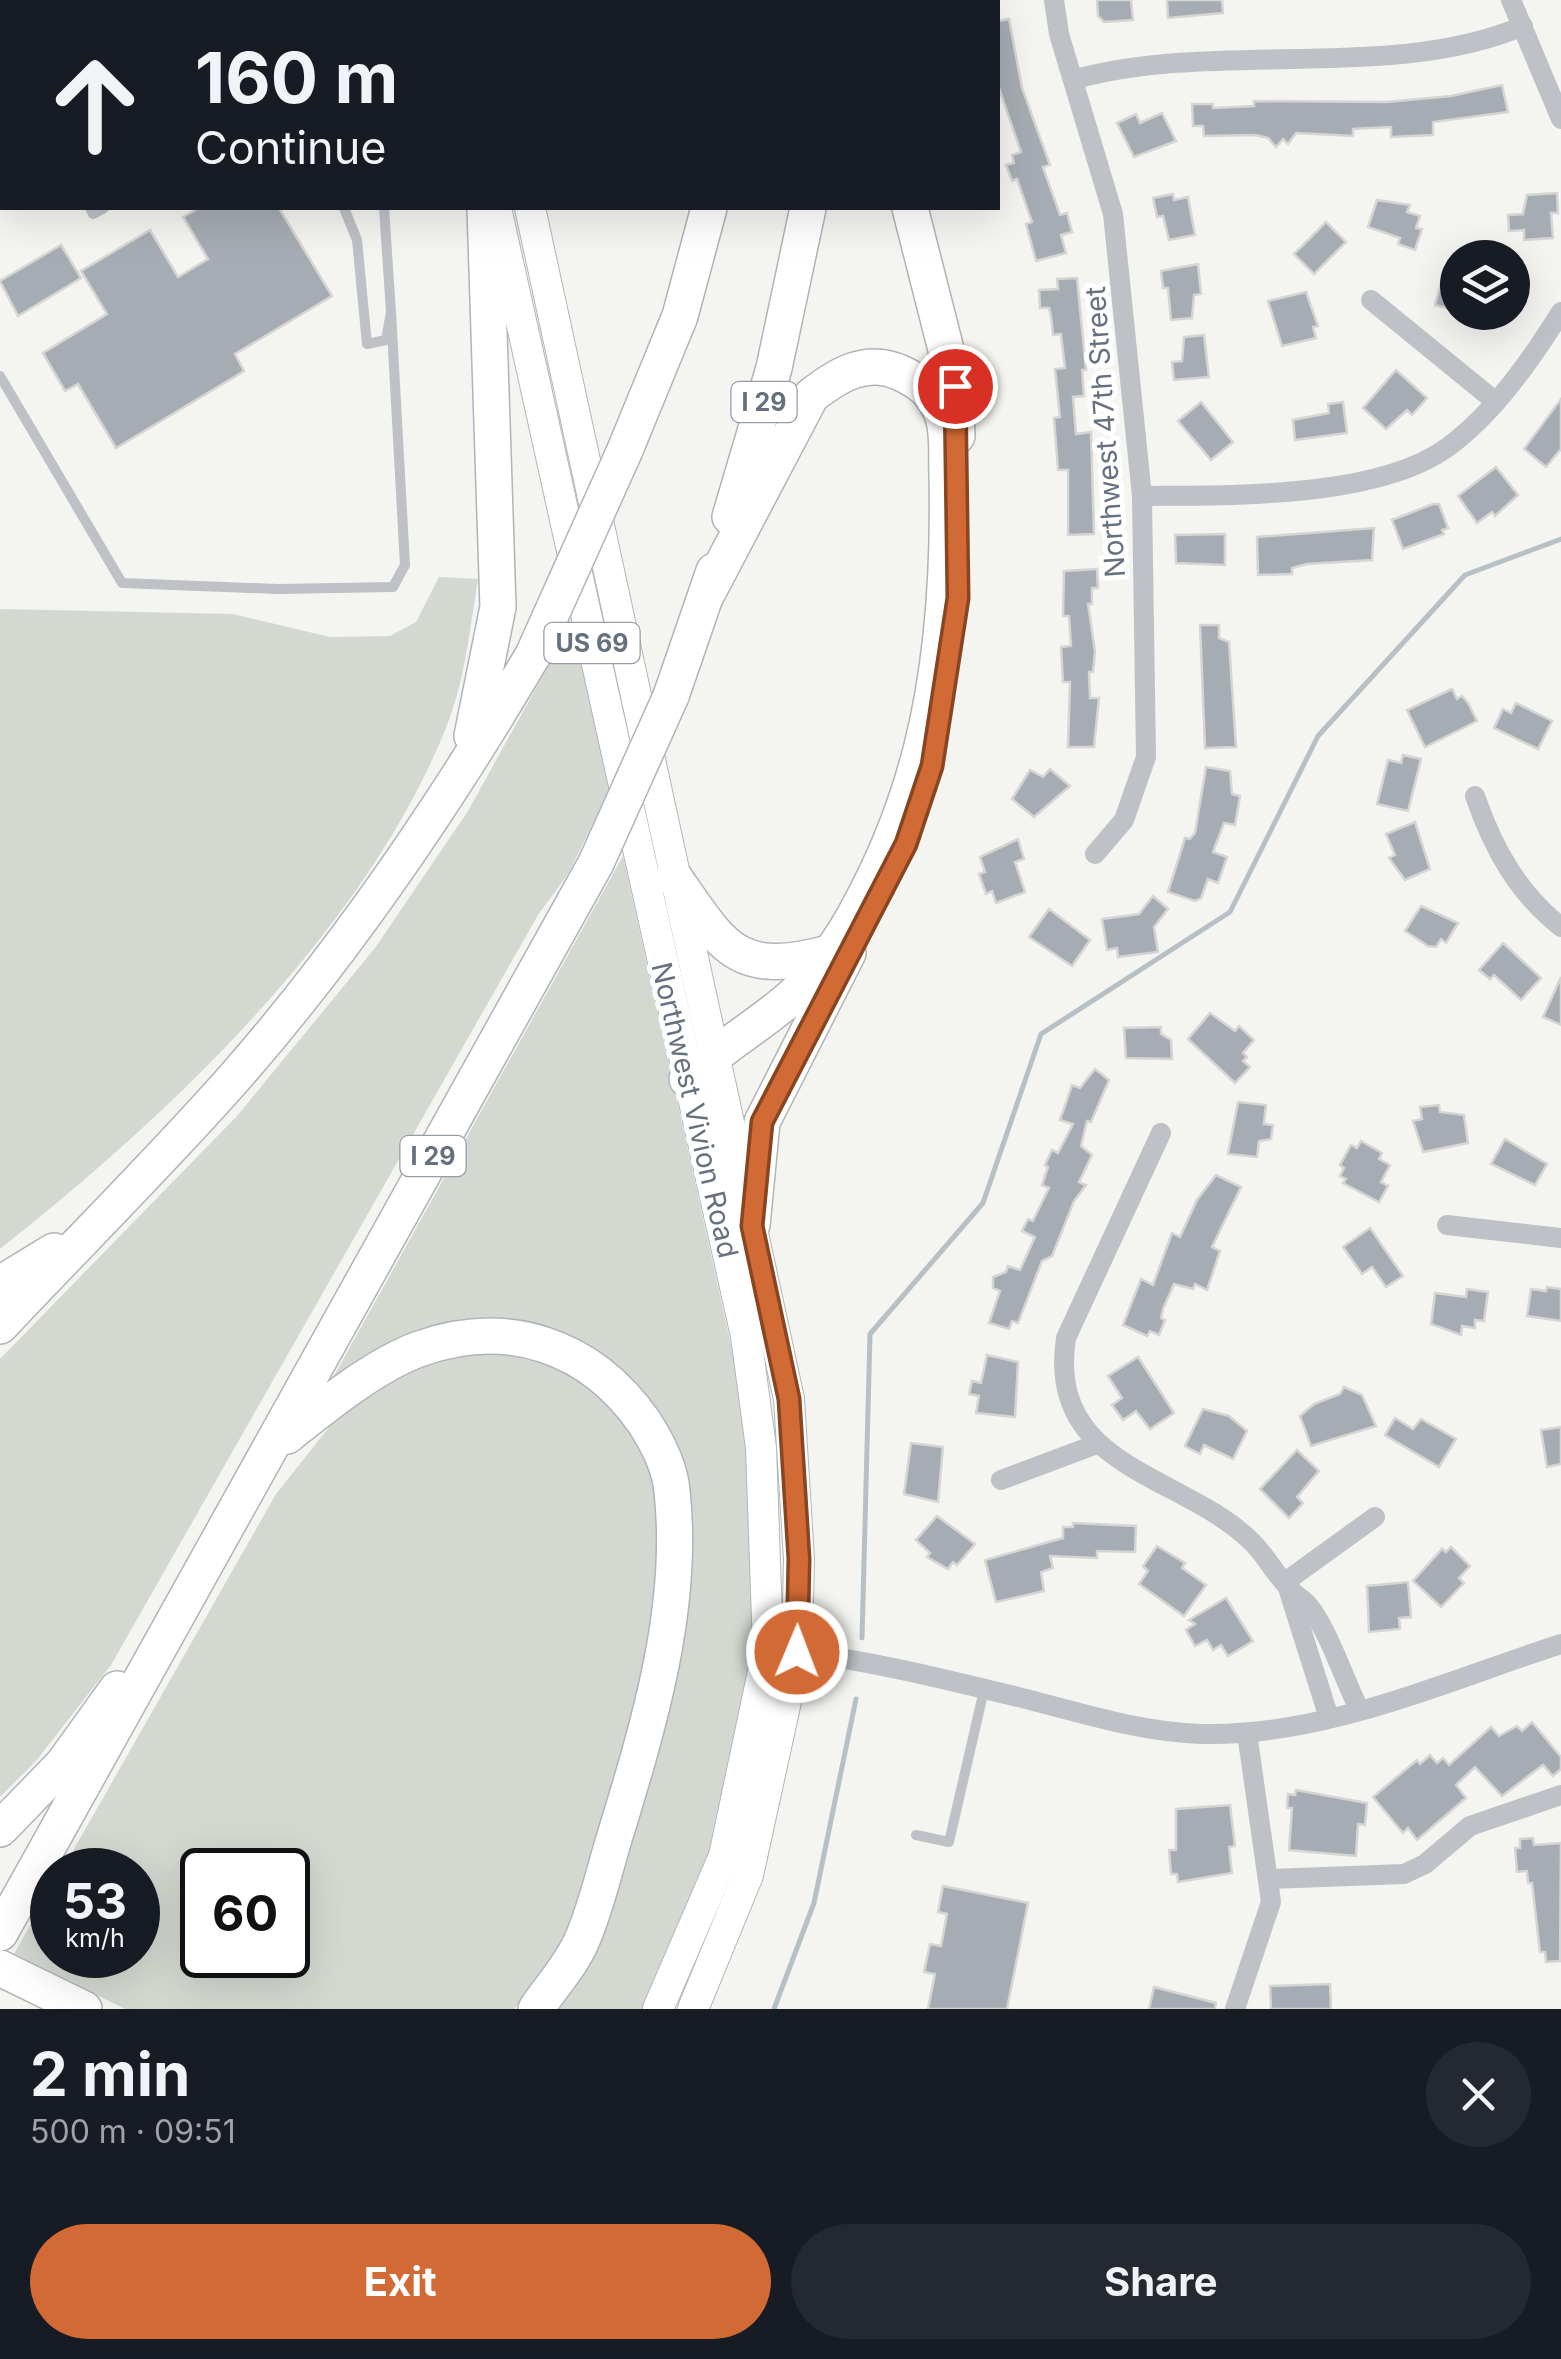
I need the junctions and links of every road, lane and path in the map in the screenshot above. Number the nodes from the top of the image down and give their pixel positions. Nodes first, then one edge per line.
1 (1054, 0) edge
2 (1511, 0) edge
3 (1522, 26) junction
4 (1076, 79) junction
5 (1561, 120) edge
6 (345, 210) edge
7 (384, 210) edge
8 (486, 210) edge
9 (496, 210) edge
10 (530, 210) edge
11 (708, 210) edge
12 (808, 210) edge
13 (911, 210) edge
14 (1371, 300) dead end
15 (391, 312) junction
16 (1561, 312) edge
17 (0, 376) edge
18 (1496, 402) junction
19 (1142, 496) junction
20 (708, 592) junction
21 (460, 780) junction
22 (1475, 796) dead end
23 (1096, 854) dead end
24 (674, 877) junction
25 (1561, 927) edge
26 (829, 953) junction
27 (714, 1053) junction
28 (688, 1079) junction
29 (1161, 1133) dead end
30 (1448, 1225) dead end
31 (94, 1226) junction
32 (752, 1226) junction
33 (1561, 1238) edge
34 (0, 1284) edge
35 (0, 1326) edge
36 (1097, 1444) junction
37 (270, 1450) junction
38 (1001, 1480) dead end
39 (1375, 1518) dead end
40 (198, 1580) junction
41 (1286, 1585) junction
42 (1561, 1644) edge
43 (782, 1650) junction
44 (984, 1689) junction
45 (1359, 1708) junction
46 (1329, 1718) junction
47 (1247, 1732) junction
48 (1561, 1795) edge
49 (0, 1830) edge
50 (916, 1835) dead end
51 (1268, 1880) junction
52 (0, 1933) edge
53 (0, 1968) edge
54 (84, 2009) edge
55 (536, 2009) edge
56 (658, 2009) edge
57 (693, 2009) edge
58 (1235, 2009) edge

1 - 4 street, Northwest 47th Street
2 - 3 street
3 - 4 street
3 - 5 street
4 - 19 street, Northwest 47th Street
6 - 15 lane
7 - 15 lane
8 - 21 highway
9 - 28 main road, Northwest Vivion Road / US 69
10 - 24 main road, Northwest Vivion Road / US 69
11 - 21 highway, bridge
12 - 20 highway, I 29
13 - 32 highway
14 - 18 street
15 - 17 lane
16 - 18 street
18 - 19 street
19 - 23 street, Northwest 47th Street
20 - 26 highway
20 - 37 highway, I 29, bridge
21 - 31 highway
22 - 25 street
24 - 26 highway
24 - 27 main road, Northwest Vivion Road / US 69
26 - 27 highway
27 - 28 highway
27 - 32 main road, Northwest Vivion Road / US 69
28 - 43 main road, Northwest Vivion Road / US 69
29 - 36 street
30 - 33 street
31 - 34 highway
31 - 35 highway
32 - 43 main road, Northwest Vivion Road / US 69
36 - 38 street
36 - 41 street
37 - 40 highway, I 29
37 - 55 highway
39 - 41 street
40 - 49 highway
40 - 52 highway, I 29
41 - 45 street
41 - 46 street
42 - 45 street
43 - 44 street
43 - 56 main road, Northwest Vivion Road / US 69
43 - 57 main road, Northwest Vivion Road / US 69
44 - 47 street
44 - 50 lane
45 - 46 street
46 - 47 street
47 - 51 street
48 - 51 street
51 - 58 street
53 - 54 highway

